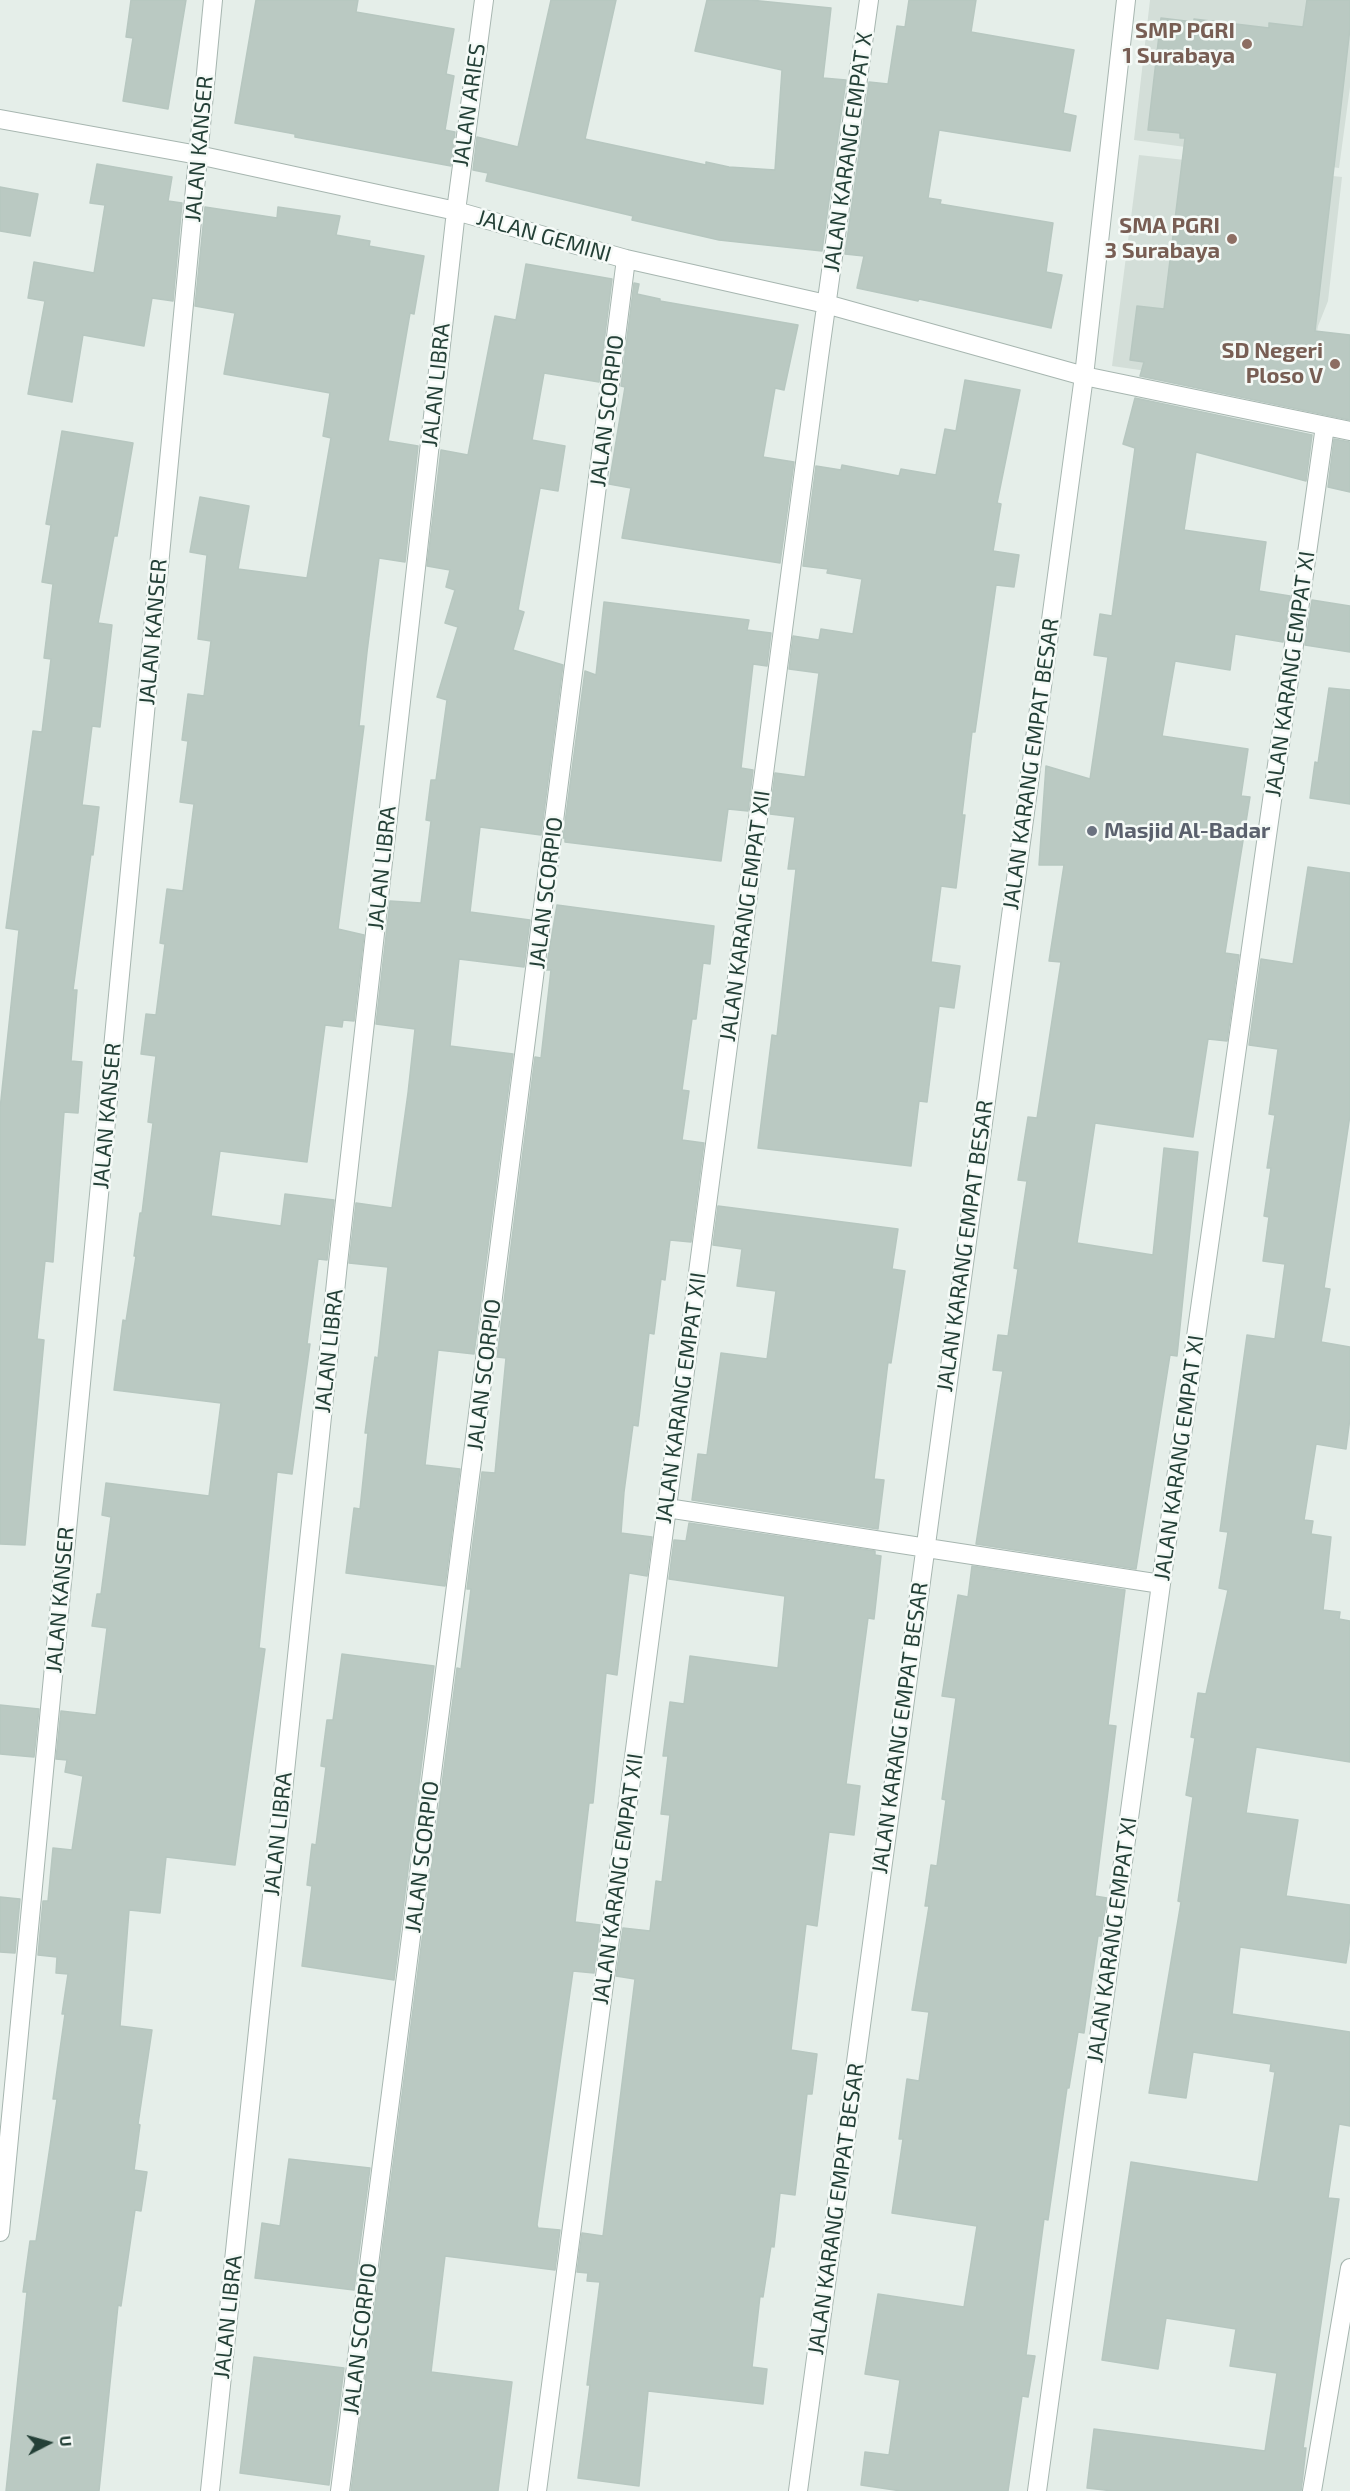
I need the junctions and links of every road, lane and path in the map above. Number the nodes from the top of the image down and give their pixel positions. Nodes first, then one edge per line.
1 (213, 0) edge
2 (484, 0) edge
3 (869, 0) edge
4 (1126, 0) edge
5 (0, 118) edge
6 (198, 155) junction
7 (456, 211) junction
8 (626, 259) junction
9 (826, 304) junction
10 (1084, 376) junction
11 (1325, 426) junction
12 (1350, 431) edge
13 (667, 1508) junction
14 (924, 1546) junction
15 (1161, 1584) junction
16 (0, 2232) edge
17 (1350, 2268) edge
18 (210, 2491) edge
19 (340, 2491) edge
20 (537, 2491) edge
21 (798, 2491) edge
22 (1038, 2491) edge
23 (1312, 2491) edge

1 - 6 street, JALAN KANSER
2 - 7 street, JALAN ARIES
3 - 9 street, JALAN KARANG EMPAT X
4 - 10 street, JALAN KARANG EMPAT BESAR
5 - 6 street, JALAN GEMINI
6 - 7 street, JALAN GEMINI
6 - 16 street, JALAN KANSER
7 - 8 street, JALAN GEMINI
7 - 18 street, JALAN LIBRA
8 - 9 street, JALAN GEMINI
8 - 19 street, JALAN SCORPIO
9 - 10 street, JALAN GEMINI
9 - 13 street, JALAN KARANG EMPAT XII
10 - 11 street
10 - 14 street, JALAN KARANG EMPAT BESAR
11 - 12 street
11 - 15 street, JALAN KARANG EMPAT XI
13 - 14 street
13 - 20 street, JALAN KARANG EMPAT XII
14 - 15 street
14 - 21 street, JALAN KARANG EMPAT BESAR
15 - 22 street, JALAN KARANG EMPAT XI
17 - 23 street

